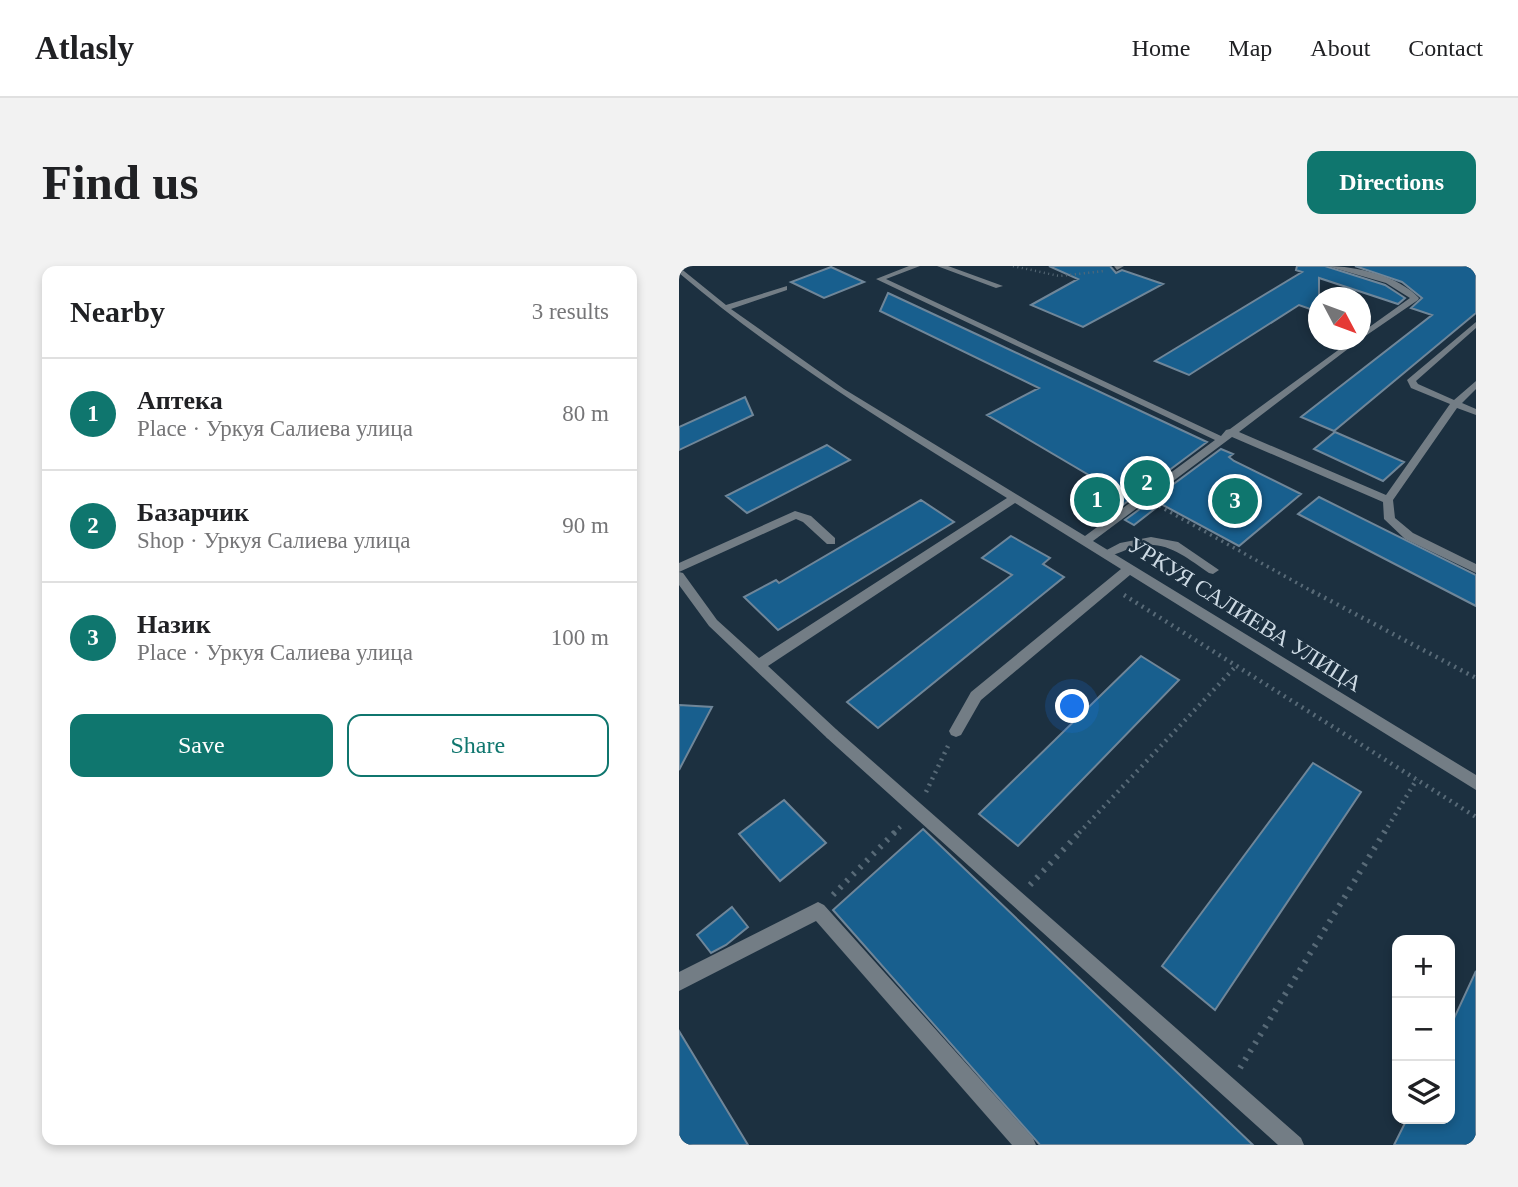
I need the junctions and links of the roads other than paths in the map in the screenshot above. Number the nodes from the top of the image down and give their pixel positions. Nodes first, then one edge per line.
1 (916, 266) edge
2 (941, 266) edge
3 (1331, 266) edge
4 (679, 269) edge
5 (999, 286) dead end
6 (784, 288) dead end
7 (725, 308) junction
8 (1476, 324) edge
9 (1371, 329) edge
10 (1343, 350) edge
11 (1476, 384) edge
12 (1455, 404) junction
13 (1476, 412) edge
14 (1225, 436) junction
15 (1014, 498) junction
16 (1388, 500) junction
17 (1087, 540) junction
18 (831, 541) dead end
19 (1107, 553) junction
20 (679, 568) edge
21 (1131, 568) junction
22 (1476, 569) edge
23 (1213, 570) dead end
24 (679, 576) edge
25 (757, 666) junction
26 (956, 731) road end
27 (1476, 783) edge
28 (679, 982) edge
29 (1026, 1145) edge
30 (1294, 1145) edge

1 - 14 street
2 - 5 street
3 - 9 street
4 - 7 street, УРКУЯ САЛИЕВА УЛИЦА
6 - 7 street
7 - 15 street, УРКУЯ САЛИЕВА УЛИЦА
8 - 12 street
10 - 14 street
11 - 12 street
12 - 13 street
12 - 16 street
14 - 16 street
14 - 17 street
15 - 17 street, УРКУЯ САЛИЕВА УЛИЦА
15 - 25 street
16 - 22 street
17 - 19 street, УРКУЯ САЛИЕВА УЛИЦА
18 - 20 street
19 - 21 street, УРКУЯ САЛИЕВА УЛИЦА
19 - 23 street
21 - 26 street
21 - 27 street, УРКУЯ САЛИЕВА УЛИЦА
24 - 25 street
25 - 30 street
28 - 29 street

